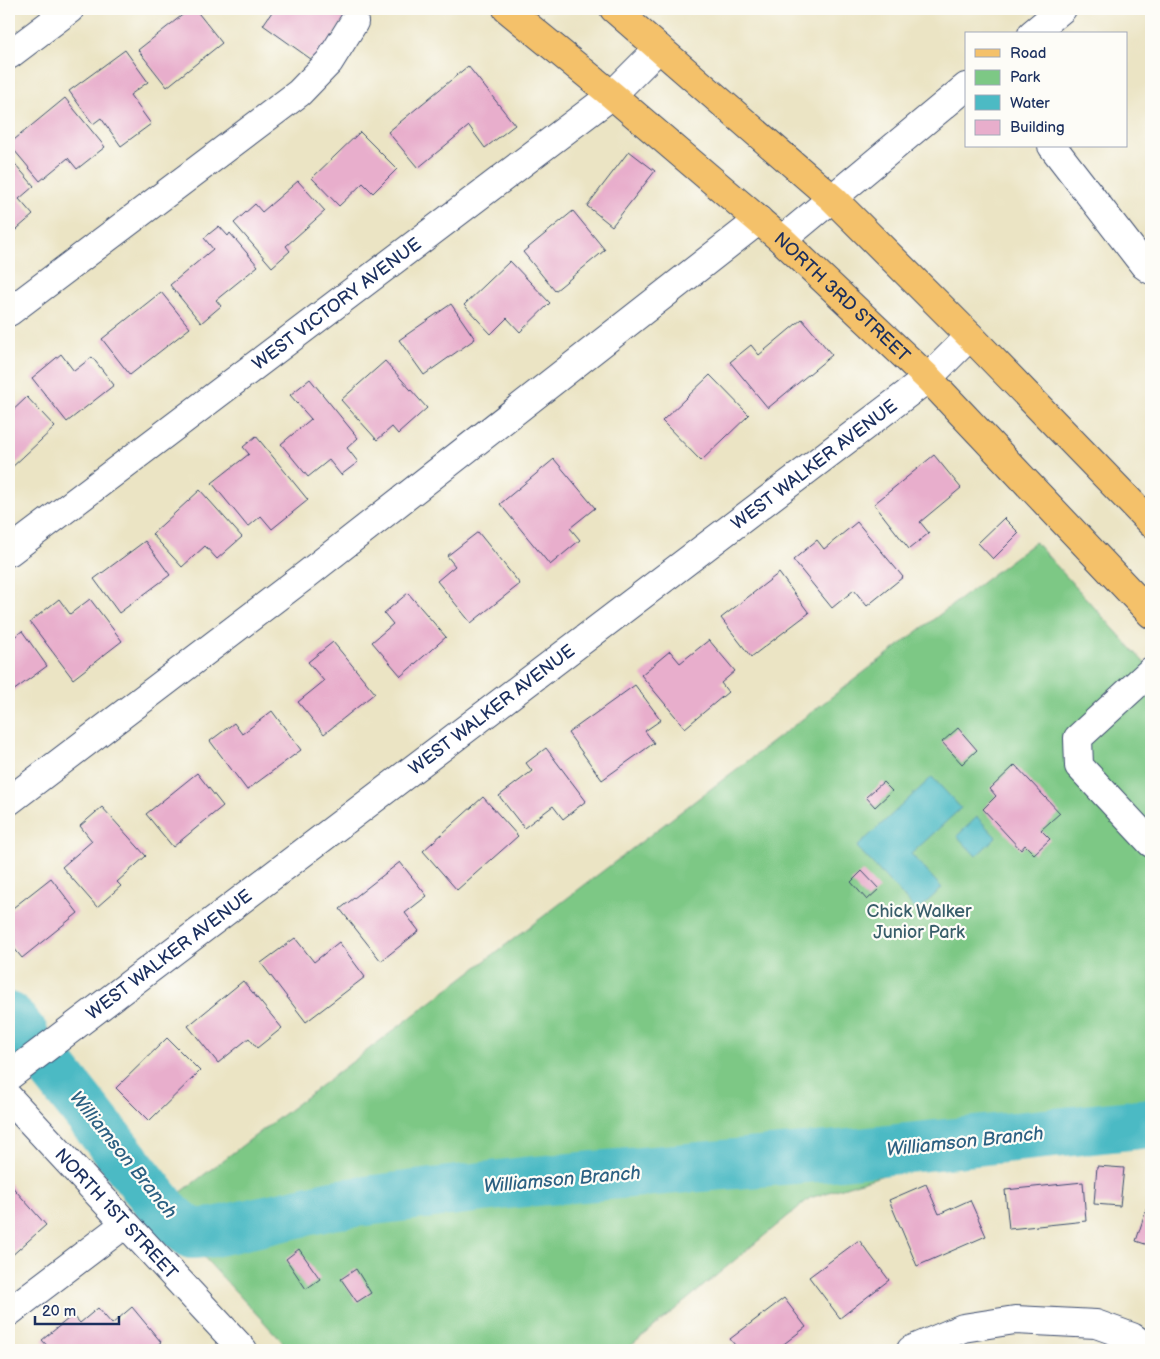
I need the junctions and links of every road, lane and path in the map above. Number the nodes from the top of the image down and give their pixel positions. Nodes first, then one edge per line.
1 (70, 9) edge
2 (507, 9) edge
3 (614, 9) edge
4 (1062, 9) edge
5 (354, 22) dead end
6 (1034, 32) edge
7 (659, 48) junction
8 (9, 54) edge
9 (965, 88) edge
10 (612, 95) junction
11 (1054, 148) edge
12 (833, 199) junction
13 (759, 220) junction
14 (782, 240) junction
15 (1151, 270) edge
16 (9, 312) edge
17 (970, 336) junction
18 (928, 378) junction
19 (1151, 524) edge
20 (9, 552) edge
21 (1151, 614) edge
22 (1151, 671) edge
23 (9, 801) edge
24 (1151, 843) edge
25 (9, 1076) edge
26 (9, 1098) edge
27 (125, 1224) junction
28 (9, 1312) edge
29 (243, 1350) edge
30 (911, 1350) edge
31 (1151, 1350) edge

1 - 8 street
2 - 10 main road, NORTH 3RD STREET
3 - 7 main road
4 - 6 street
5 - 16 street
7 - 10 street, WEST VICTORY AVENUE
7 - 12 main road
9 - 12 street
10 - 13 main road, NORTH 3RD STREET
10 - 20 street, WEST VICTORY AVENUE
11 - 15 street
12 - 14 street
12 - 17 main road
13 - 14 main road, NORTH 3RD STREET
13 - 23 street
14 - 18 main road, NORTH 3RD STREET
17 - 18 street, WEST WALKER AVENUE
17 - 19 main road
18 - 21 main road, NORTH 3RD STREET
18 - 25 street, WEST WALKER AVENUE
22 - 24 street
26 - 27 street, NORTH 1ST STREET
27 - 28 street
27 - 29 street, NORTH 1ST STREET
30 - 31 street

